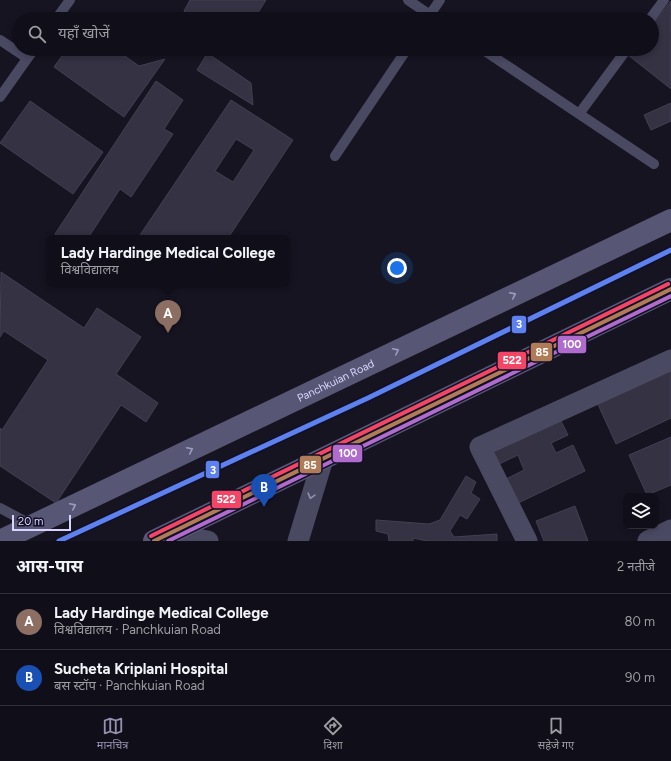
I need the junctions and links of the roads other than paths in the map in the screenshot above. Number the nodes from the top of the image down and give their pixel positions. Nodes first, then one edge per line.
1 (70, 0) edge
2 (408, 0) edge
3 (440, 0) edge
4 (664, 0) edge
5 (61, 12) edge
6 (423, 12) edge
7 (434, 12) edge
8 (655, 12) edge
9 (0, 40) edge
10 (12, 48) edge
11 (24, 56) edge
12 (402, 56) edge
13 (492, 56) edge
14 (622, 56) edge
15 (27, 58) joint
16 (0, 96) edge
17 (579, 114) junction
18 (335, 156) dead end
19 (654, 164) dead end
20 (671, 220) edge
21 (671, 289) edge
22 (671, 360) edge
23 (323, 459) junction
24 (0, 508) edge
25 (32, 526) junction
26 (671, 530) edge
27 (161, 537) edge
28 (0, 541) edge
29 (208, 541) edge
30 (298, 541) edge
31 (527, 541) edge
32 (648, 541) edge

1 - 5 lane
2 - 6 lane
3 - 7 lane
4 - 8 lane
9 - 10 lane
11 - 15 lane
12 - 18 lane
13 - 17 lane
14 - 17 lane
15 - 16 lane
17 - 19 lane
25 -> 20 main road, Panchkuian Road
21 - 23 main road
22 - 31 street
23 - 27 main road
23 -> 30 street
24 - 25 lane
25 - 28 main road, Panchkuian Road
26 - 32 street
27 - 29 street

